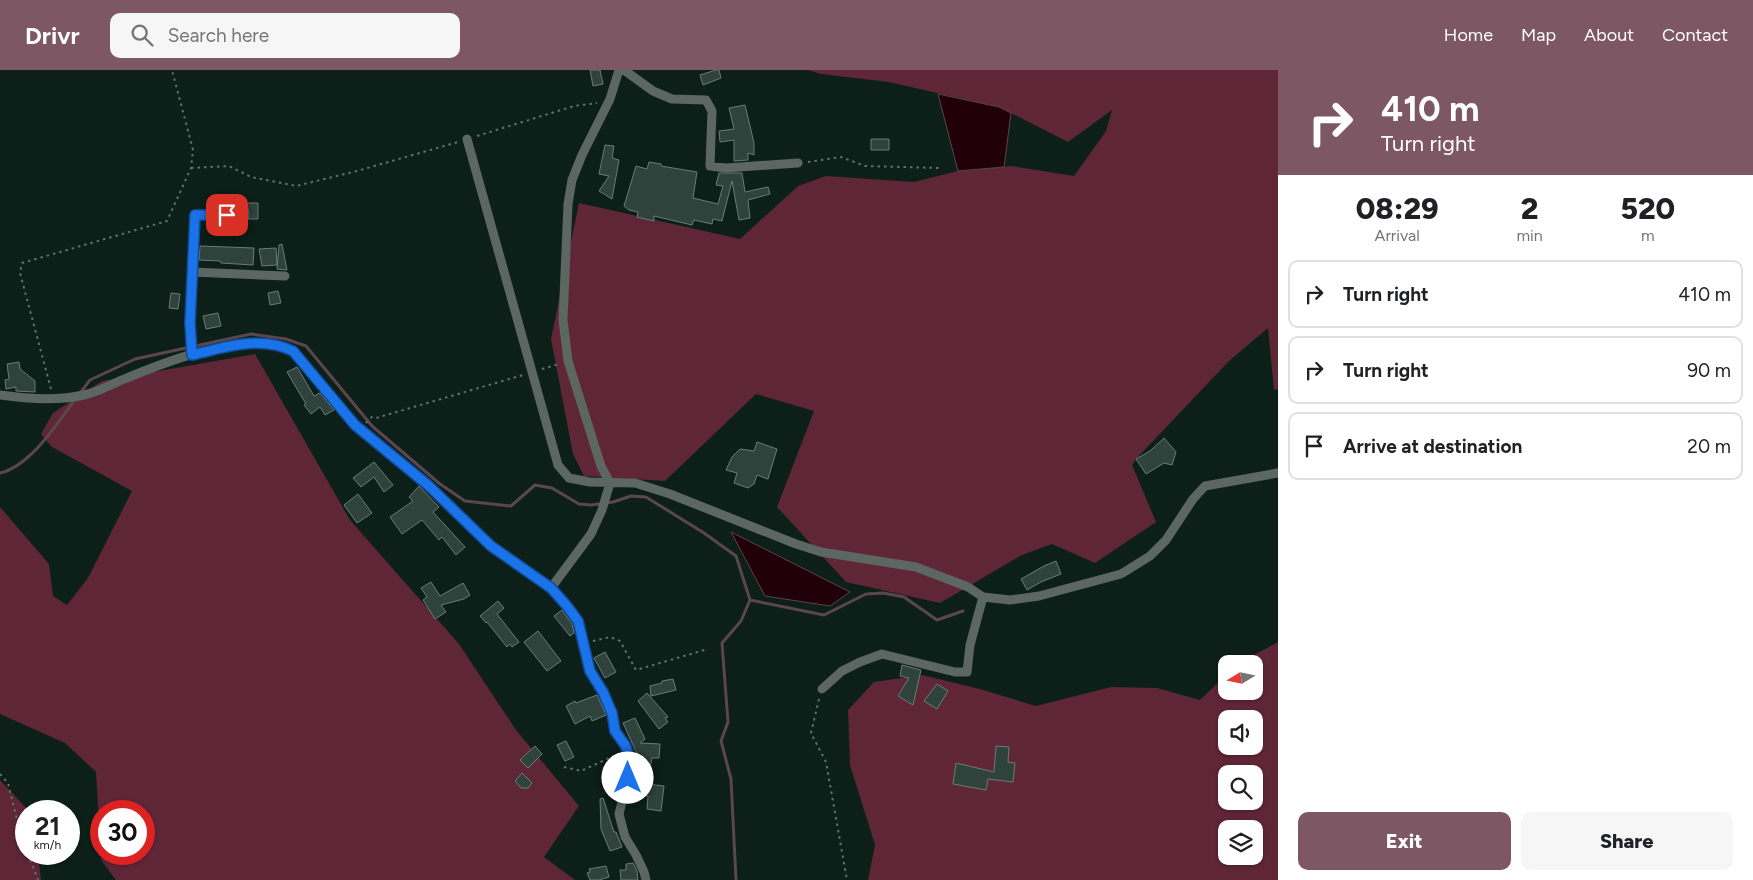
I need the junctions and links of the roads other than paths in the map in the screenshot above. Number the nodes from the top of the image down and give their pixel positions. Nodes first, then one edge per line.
1 (620, 70) edge
2 (624, 70) edge
3 (467, 139) road end
4 (798, 163) road end
5 (243, 215) dead end
6 (193, 272) junction
7 (285, 276) dead end
8 (192, 352) junction
9 (0, 395) edge
10 (1278, 473) edge
11 (610, 483) junction
12 (551, 588) junction
13 (983, 597) junction
14 (822, 689) road end
15 (646, 880) edge

1 - 11 street
2 - 4 street
3 - 11 street
5 - 6 street
6 - 7 street
6 - 8 street
8 - 9 street
8 - 12 street
10 - 13 street
11 - 12 street
11 - 13 street
12 - 15 street
13 - 14 street

